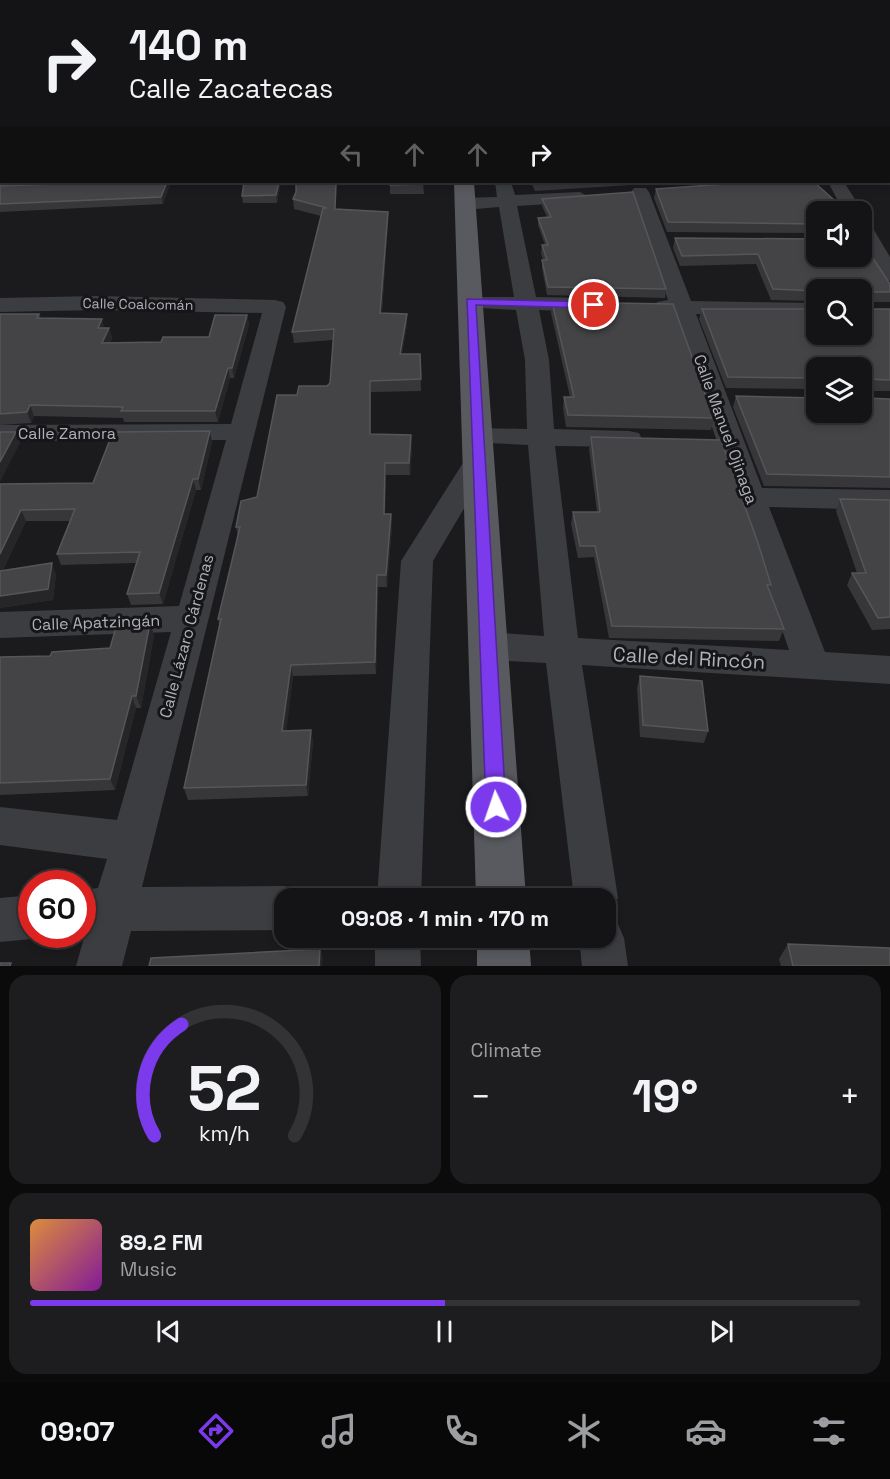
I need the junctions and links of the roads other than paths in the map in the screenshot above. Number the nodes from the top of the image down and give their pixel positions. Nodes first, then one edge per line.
1 (56, 183) edge
2 (503, 183) edge
3 (837, 183) edge
4 (1, 184) edge
5 (640, 192) dead end
6 (464, 193) edge
7 (595, 196) edge
8 (847, 201) edge
9 (505, 203) junction
10 (872, 248) edge
11 (890, 275) edge
12 (470, 302) junction
13 (527, 303) junction
14 (0, 305) edge
15 (605, 305) edge
16 (639, 306) edge
17 (275, 307) joint
18 (683, 308) junction
19 (806, 310) edge
20 (241, 432) junction
21 (0, 433) edge
22 (541, 438) junction
23 (659, 440) edge
24 (478, 449) junction
25 (751, 497) junction
26 (890, 500) edge
27 (191, 618) junction
28 (0, 626) edge
29 (488, 646) junction
30 (562, 650) junction
31 (812, 665) junction
32 (890, 670) edge
33 (0, 826) edge
34 (132, 842) junction
35 (400, 888) edge
36 (500, 888) edge
37 (595, 888) edge
38 (274, 908) edge
39 (98, 910) edge
40 (18, 918) edge
41 (0, 920) edge
42 (398, 948) edge
43 (503, 948) edge
44 (602, 948) edge
45 (99, 966) edge
46 (398, 966) edge
47 (504, 966) edge
48 (605, 966) edge

1 - 4 street
2 - 9 street
3 - 8 street
5 - 18 street, Calle Manuel Ojinaga
6 - 9 street
6 - 12 main road
7 - 9 street
9 - 13 street
10 - 11 street
12 - 13 street
12 - 24 main road
13 - 15 street
13 - 22 street
14 - 17 street, Calle Coalcomán
16 - 18 street
17 - 20 street, Calle Lázaro Cárdenas
18 - 19 street
18 - 25 street, Calle Manuel Ojinaga
20 - 21 street, Calle Zamora
20 - 27 street, Calle Lázaro Cárdenas
22 - 23 street
22 - 24 street
22 - 30 street
24 - 29 main road
24 - 35 street
25 - 26 street
25 - 31 street, Calle Manuel Ojinaga
27 - 28 street, Calle Apatzingán
27 - 34 street, Calle Lázaro Cárdenas
29 - 30 street, Calle del Rincón
29 - 36 main road
30 - 31 street, Calle del Rincón
30 - 37 street
31 - 32 street, Calle del Rincón
33 - 34 street
34 - 39 street, Calle Lázaro Cárdenas
38 - 39 street
39 - 45 street, Calle Lázaro Cárdenas
40 - 41 street
42 - 46 street
43 - 47 main road
44 - 48 street

